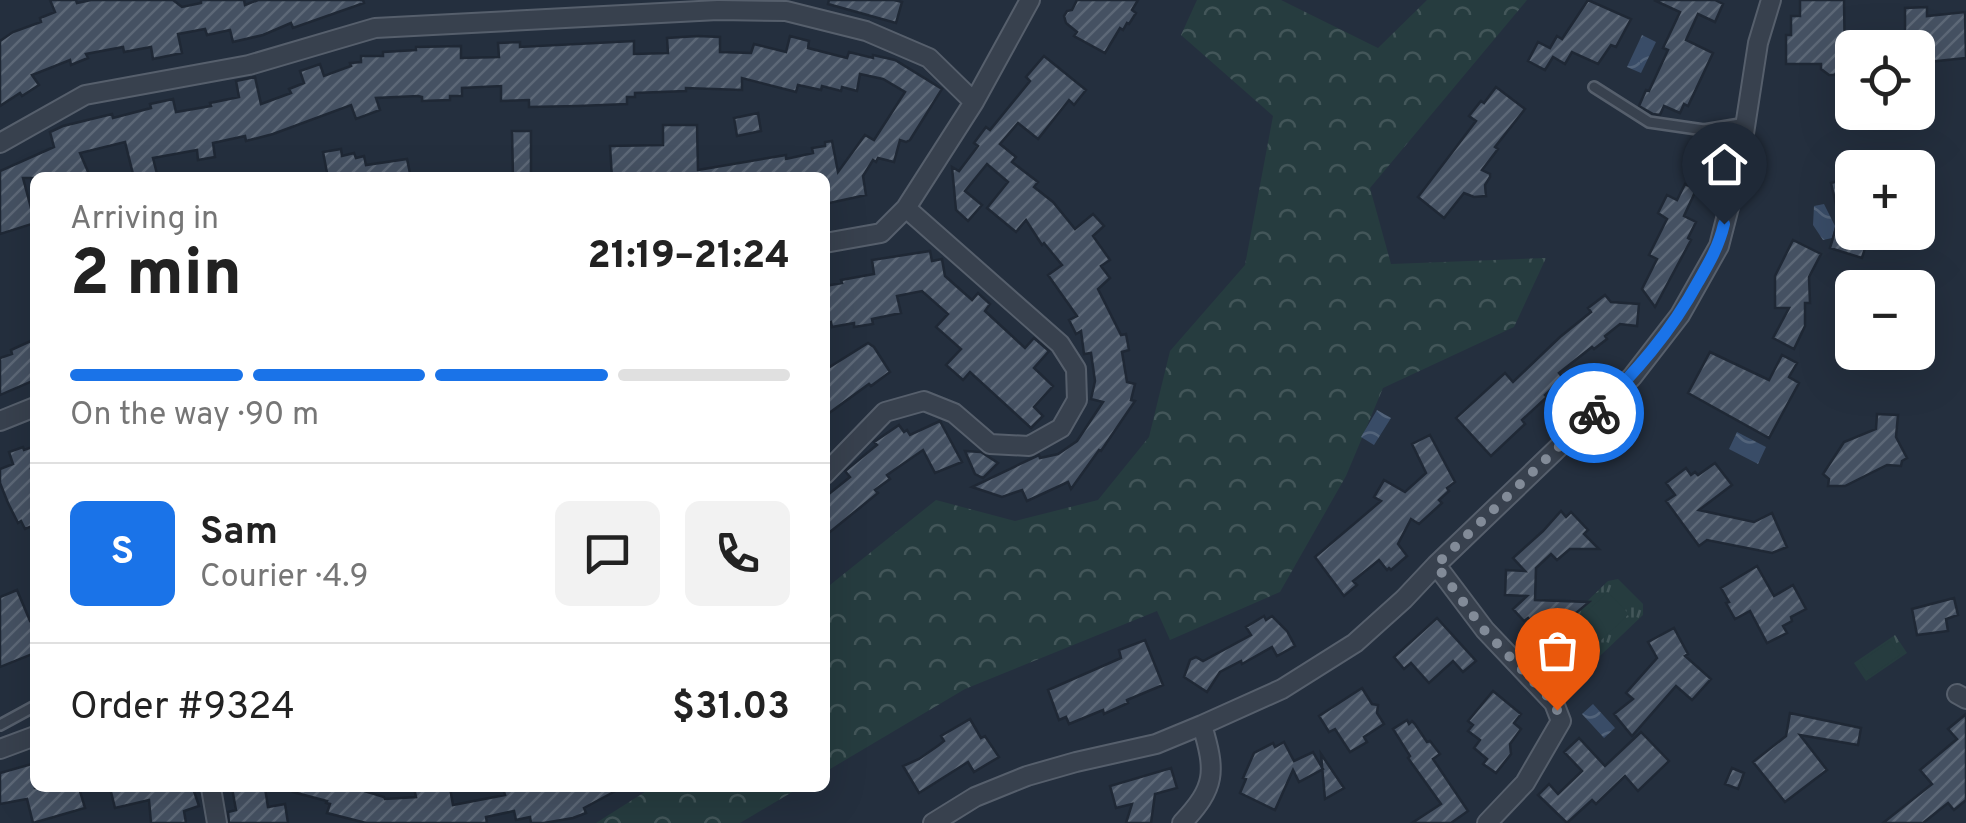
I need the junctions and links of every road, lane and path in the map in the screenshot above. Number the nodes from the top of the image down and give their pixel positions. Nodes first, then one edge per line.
1 (1030, 0) edge
2 (1771, 0) edge
3 (1594, 87) dead end
4 (974, 102) junction
5 (1746, 122) junction
6 (0, 143) edge
7 (906, 208) junction
8 (830, 242) edge
9 (30, 409) edge
10 (0, 421) edge
11 (830, 469) edge
12 (1436, 565) junction
13 (30, 709) edge
14 (0, 725) edge
15 (1202, 725) junction
16 (30, 738) edge
17 (0, 748) edge
18 (212, 792) edge
19 (218, 823) edge
20 (933, 823) edge
21 (1182, 823) edge
22 (1486, 823) edge

1 - 4 street
2 - 5 street
3 - 5 lane
4 - 6 street
4 - 7 street
5 - 12 street
7 - 8 street
7 - 11 street
9 - 10 street
12 - 15 street
12 - 22 street
13 - 14 lane
15 - 20 street
15 - 21 street
16 - 17 street
18 - 19 street

